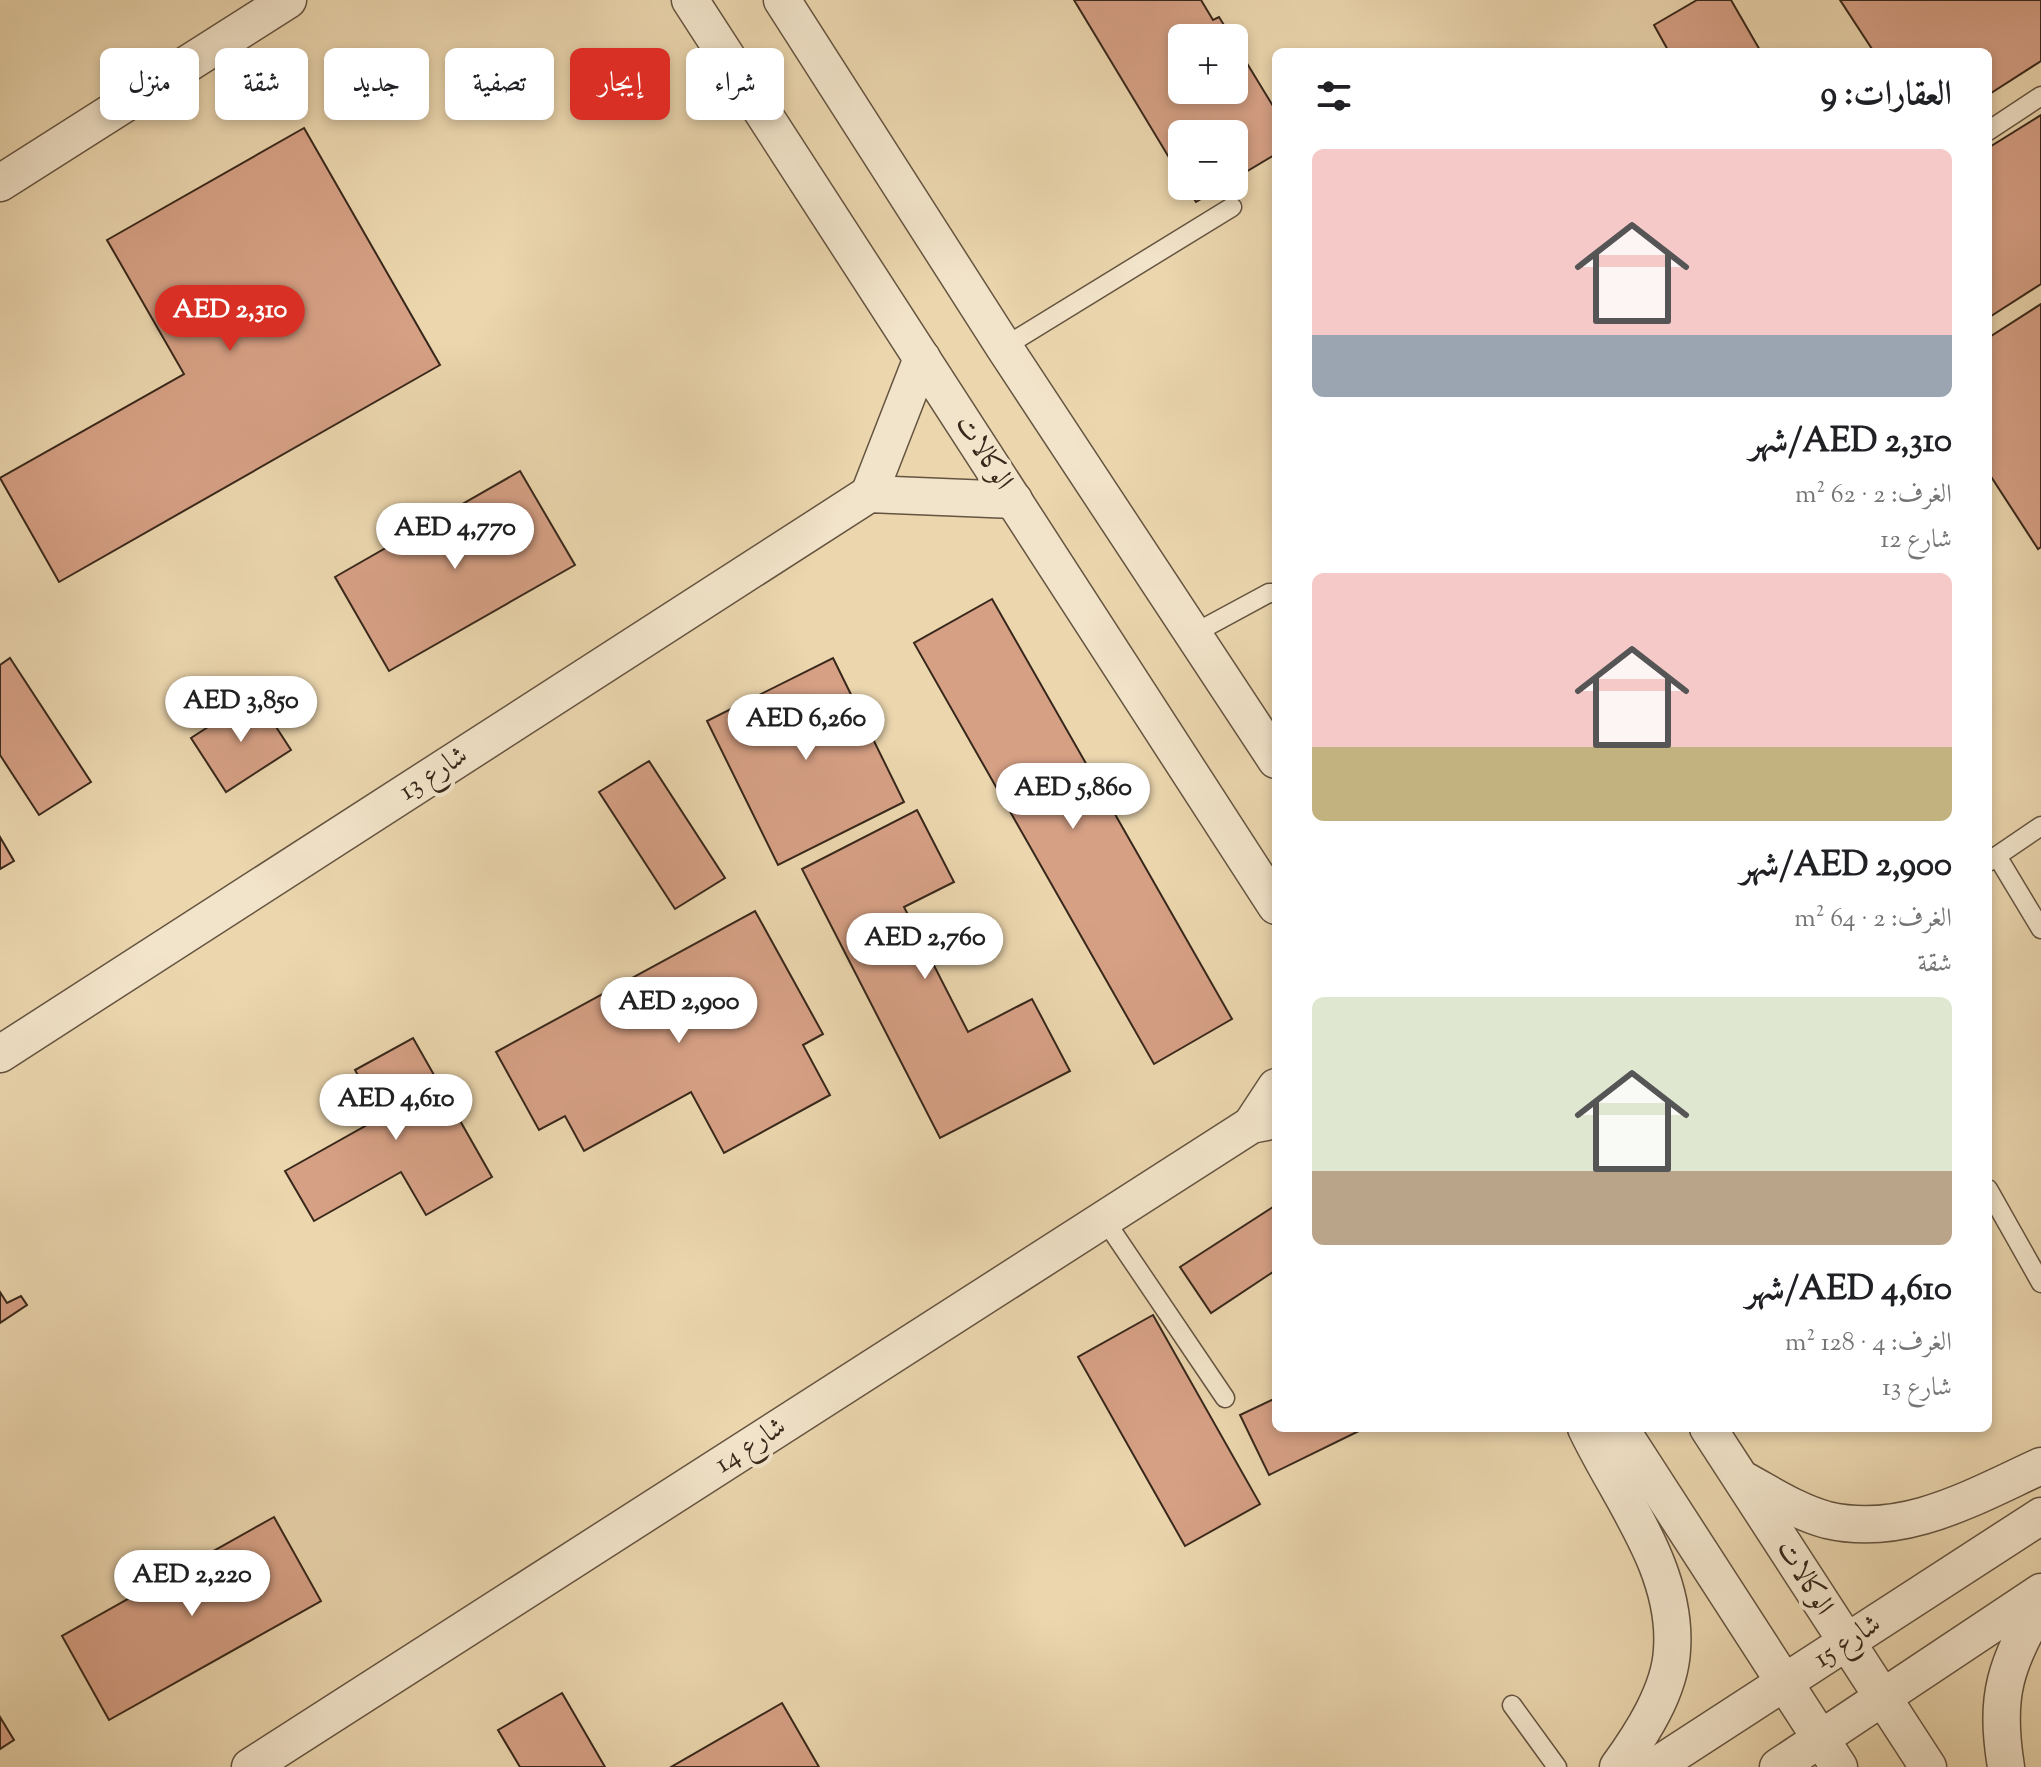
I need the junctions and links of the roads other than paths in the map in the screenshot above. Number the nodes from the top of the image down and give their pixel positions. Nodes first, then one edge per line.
1 (288, 0) edge
2 (690, 0) edge
3 (782, 0) edge
4 (2041, 96) edge
5 (1992, 128) edge
6 (0, 183) edge
7 (1232, 207) dead end
8 (1004, 347) junction
9 (922, 358) junction
10 (869, 494) junction
11 (1014, 500) junction
12 (1272, 593) edge
13 (1193, 634) junction
14 (1272, 754) edge
15 (2041, 826) edge
16 (1992, 859) edge
17 (1272, 900) edge
18 (2041, 929) edge
19 (0, 1054) edge
20 (1272, 1098) edge
21 (1263, 1122) edge
22 (1992, 1196) edge
23 (1104, 1219) junction
24 (2041, 1283) edge
25 (1225, 1398) dead end
26 (1588, 1432) edge
27 (1623, 1432) edge
28 (1711, 1432) edge
29 (2041, 1466) edge
30 (1740, 1477) junction
31 (2041, 1516) edge
32 (2041, 1592) edge
33 (2041, 1602) edge
34 (1845, 1643) junction
35 (1786, 1683) junction
36 (1883, 1697) junction
37 (1512, 1705) dead end
38 (1830, 1753) edge
39 (250, 1767) edge
40 (1557, 1767) edge
41 (1618, 1767) edge
42 (1654, 1767) edge
43 (1778, 1767) edge
44 (1928, 1767) edge
45 (2006, 1767) edge

1 - 6 street
2 - 9 street, الوكالات
3 - 8 street
4 - 5 lane
7 - 8 lane
8 - 13 street
9 - 10 street
9 - 11 street, الوكالات
10 - 11 street
10 - 19 street, شارع 13
11 - 17 street, الوكالات
12 - 13 lane
13 - 14 street
15 - 16 lane
16 - 18 lane
20 - 21 street, شارع 14
21 - 23 street, شارع 14
22 - 24 lane
23 - 25 lane
23 - 39 street, شارع 14
26 - 41 street
27 - 35 street
28 - 30 street, الوكالات
29 - 30 street
30 - 34 street, الوكالات
31 - 34 street, شارع 15
32 - 36 street
33 - 45 street
34 - 35 street, شارع 15
34 - 36 street, الوكالات
35 - 38 street
35 - 42 street, شارع 15
36 - 38 street
36 - 44 street, الوكالات
37 - 40 lane
38 - 43 street

